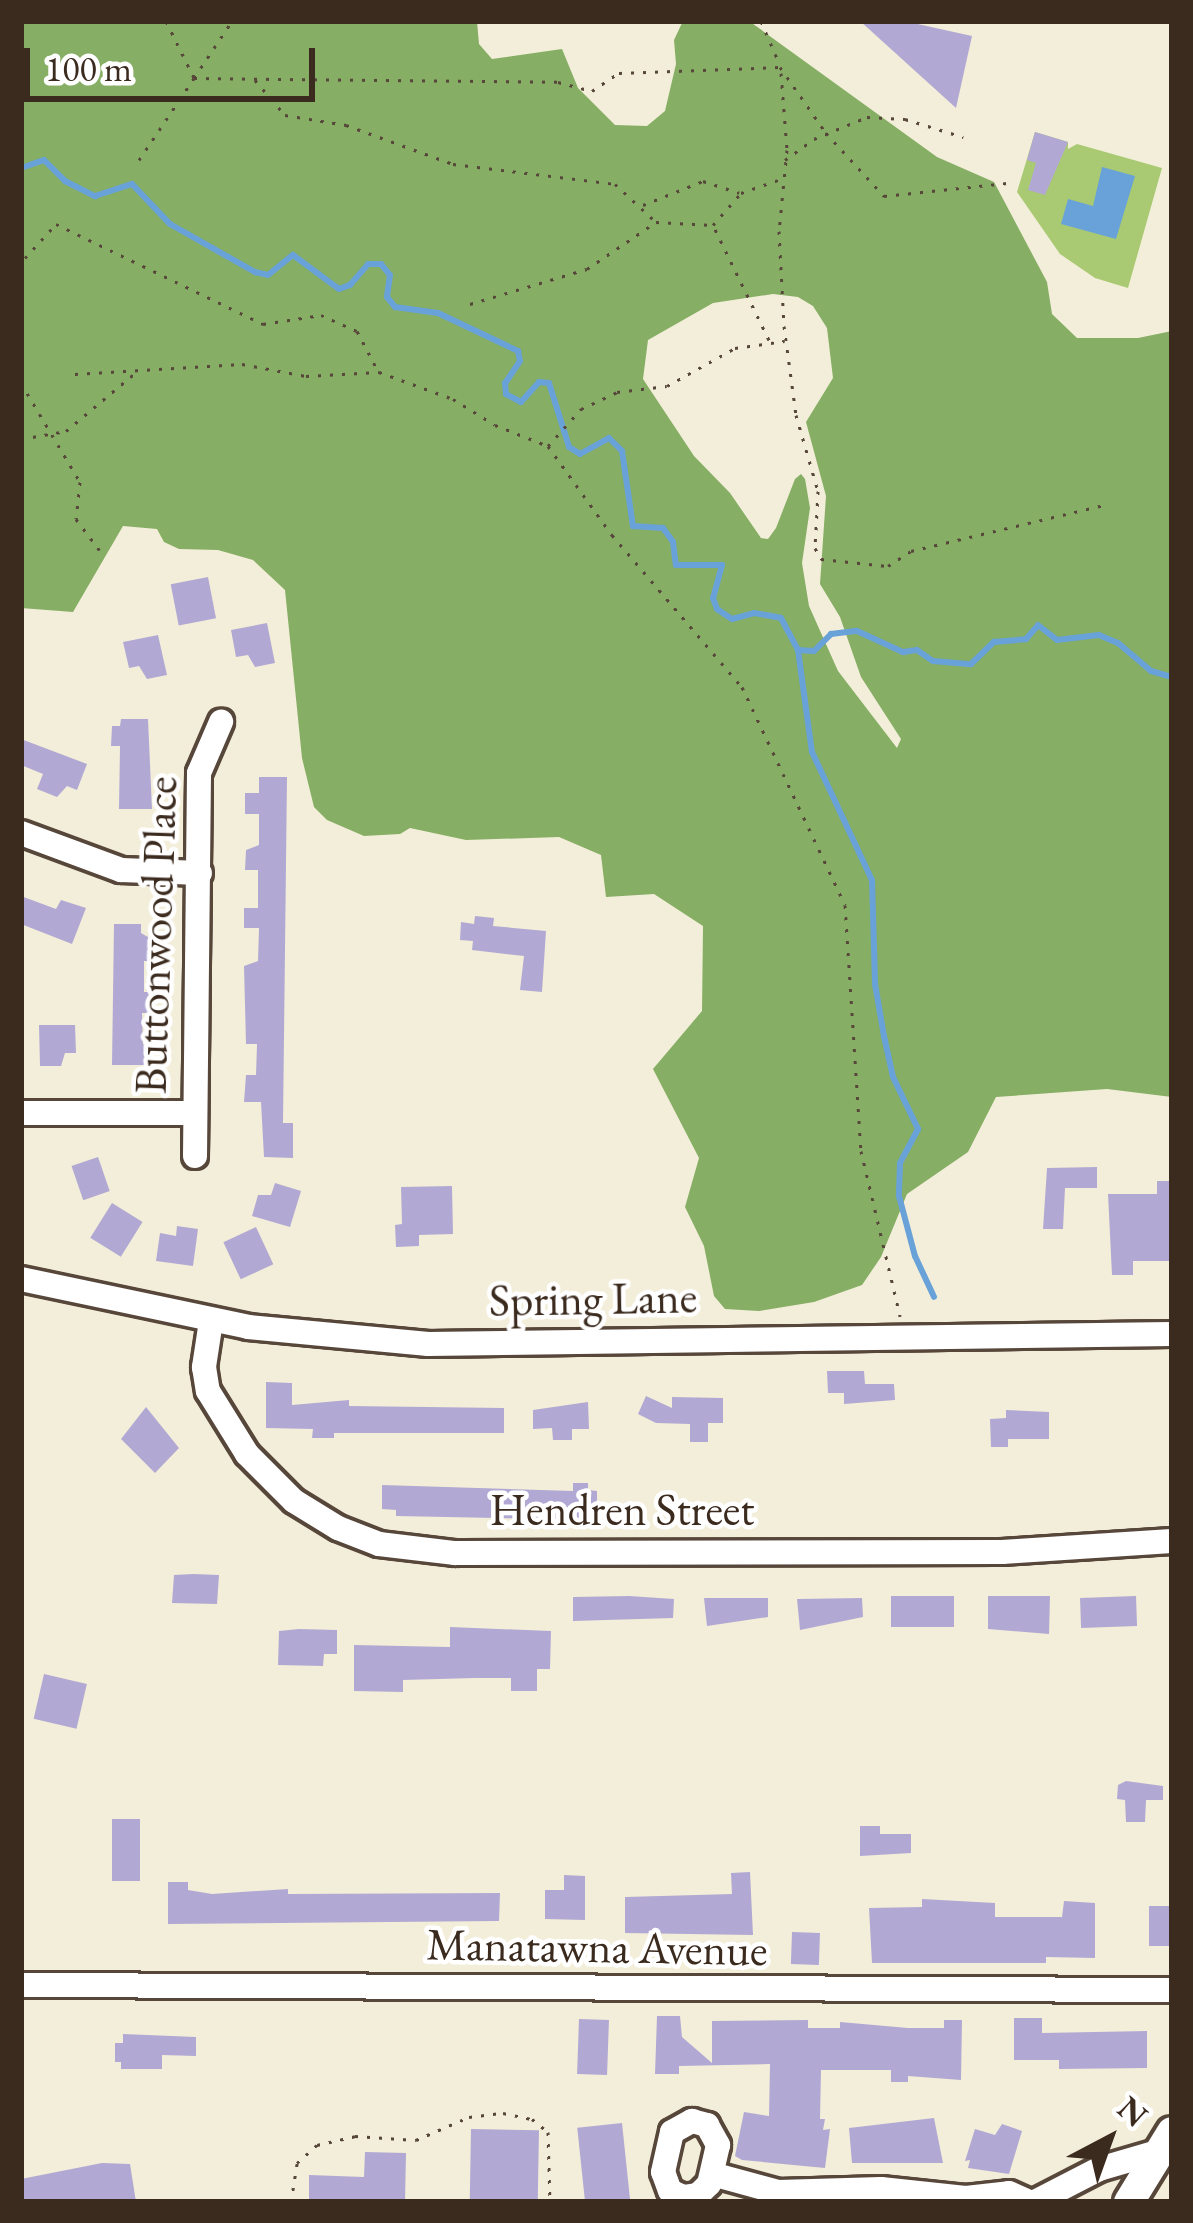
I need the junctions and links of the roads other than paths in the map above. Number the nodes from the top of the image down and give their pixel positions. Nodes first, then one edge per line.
1 (221, 722) dead end
2 (21, 833) edge
3 (200, 873) junction
4 (21, 1113) edge
5 (193, 1113) junction
6 (195, 1156) dead end
7 (21, 1280) edge
8 (211, 1321) junction
9 (1172, 1334) edge
10 (1172, 1541) edge
11 (21, 1985) edge
12 (1172, 1990) edge
13 (1167, 2142) edge
14 (712, 2174) dead end
15 (1032, 2202) edge
16 (1129, 2202) edge

1 - 3 street, Buttonwood Place
2 - 3 street
3 - 5 street, Buttonwood Place
4 - 5 street
5 - 6 street, Buttonwood Place
7 - 8 street, Spring Lane
8 - 9 street, Spring Lane
8 - 10 street, Hendren Street
11 - 12 street, Manatawna Avenue
13 - 15 street
13 - 16 main road
14 - 15 street

